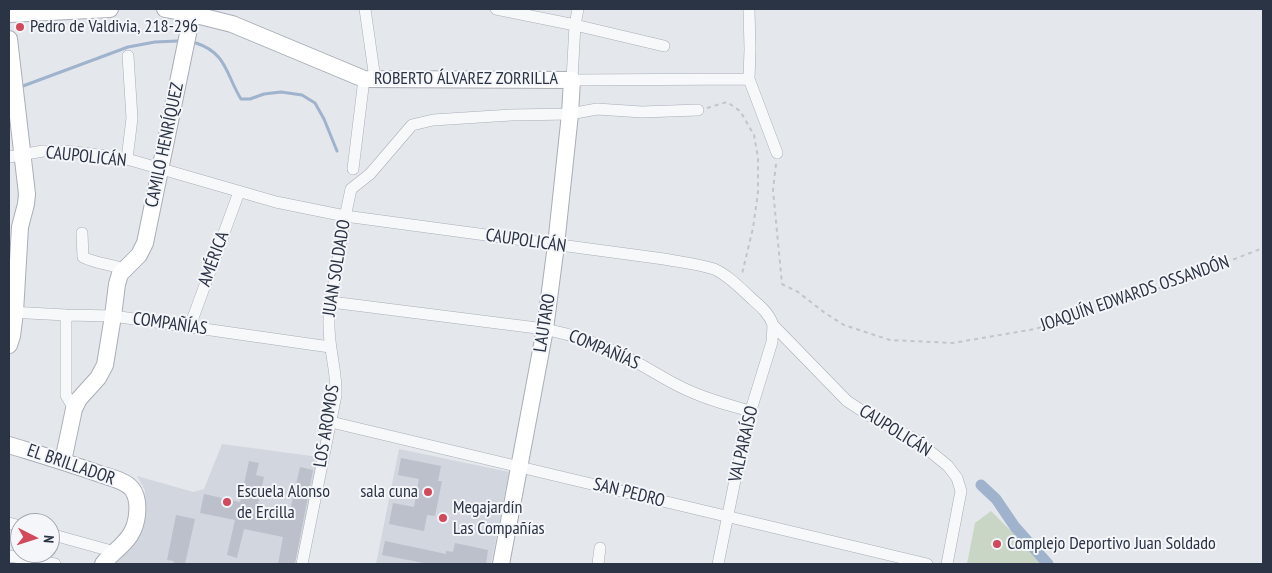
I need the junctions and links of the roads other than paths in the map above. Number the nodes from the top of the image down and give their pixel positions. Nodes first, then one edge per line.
1 (109, 9) edge
2 (165, 9) edge
3 (365, 9) edge
4 (496, 9) edge
5 (578, 9) edge
6 (749, 9) edge
7 (9, 14) edge
8 (192, 14) junction
9 (575, 25) junction
10 (9, 40) edge
11 (664, 46) dead end
12 (128, 56) dead end
13 (370, 79) junction
14 (749, 79) junction
15 (572, 80) junction
16 (698, 110) road end
17 (570, 114) junction
18 (777, 153) road end
19 (15, 156) edge
20 (127, 160) junction
21 (161, 169) junction
22 (353, 169) dead end
23 (239, 192) junction
24 (345, 216) junction
25 (82, 233) dead end
26 (556, 245) junction
27 (125, 270) junction
28 (331, 302) junction
29 (12, 312) edge
30 (66, 315) junction
31 (113, 316) junction
32 (773, 325) junction
33 (190, 326) junction
34 (545, 329) junction
35 (9, 345) edge
36 (330, 347) junction
37 (74, 409) junction
38 (750, 411) junction
39 (331, 422) junction
40 (9, 445) edge
41 (63, 461) junction
42 (518, 467) junction
43 (728, 517) junction
44 (60, 537) edge
45 (600, 548) dead end
46 (116, 552) junction
47 (9, 556) edge
48 (54, 564) edge
49 (103, 564) edge
50 (302, 564) edge
51 (501, 564) edge
52 (598, 564) edge
53 (718, 564) edge
54 (927, 564) edge
55 (947, 564) edge

1 - 7 street
2 - 8 street, ROBERTO ÁLVAREZ ZORRILLA
3 - 13 street
4 - 9 street
5 - 9 street
6 - 14 street
8 - 13 street, ROBERTO ÁLVAREZ ZORRILLA
8 - 21 street, CAMILO HENRÍQUEZ
9 - 11 street
9 - 15 street
10 - 19 street
12 - 20 street
13 - 15 street, ROBERTO ÁLVAREZ ZORRILLA
13 - 22 street
14 - 15 street, ROBERTO ÁLVAREZ ZORRILLA
14 - 18 street
15 - 17 street, LAUTARO
16 - 17 street
17 - 24 street, JUAN SOLDADO
17 - 26 street, LAUTARO
19 - 20 street, CAUPOLICÁN
19 - 29 street
20 - 21 street, CAUPOLICÁN
21 - 23 street, CAUPOLICÁN
21 - 27 street, CAMILO HENRÍQUEZ
23 - 24 street, CAUPOLICÁN
23 - 33 street, AMÉRICA
24 - 26 street, CAUPOLICÁN
24 - 28 street, JUAN SOLDADO
25 - 27 street
26 - 32 street, CAUPOLICÁN
26 - 34 street, LAUTARO
27 - 31 street, CAMILO HENRÍQUEZ
28 - 34 street, COMPAÑÍAS
28 - 36 street, JUAN SOLDADO
29 - 30 street, COMPAÑÍAS
29 - 35 street
30 - 31 street, COMPAÑÍAS
30 - 37 street
31 - 33 street, COMPAÑÍAS
31 - 37 street, CAMILO HENRÍQUEZ
32 - 38 street, VALPARAÍSO
32 - 55 street, CAUPOLICÁN
33 - 36 street, COMPAÑÍAS
34 - 38 street, COMPAÑÍAS
34 - 42 street, LAUTARO
36 - 39 street, LOS AROMOS
37 - 41 street, CAMILO HENRÍQUEZ
38 - 43 street, VALPARAÍSO
39 - 42 street, SAN PEDRO
39 - 50 street, LOS AROMOS
40 - 41 street, EL BRILLADOR
41 - 46 street, EL BRILLADOR
42 - 43 street, SAN PEDRO
42 - 51 street, LAUTARO
43 - 53 street, VALPARAÍSO
43 - 54 street, SAN PEDRO
44 - 46 street
45 - 52 street
46 - 49 street
47 - 48 street

